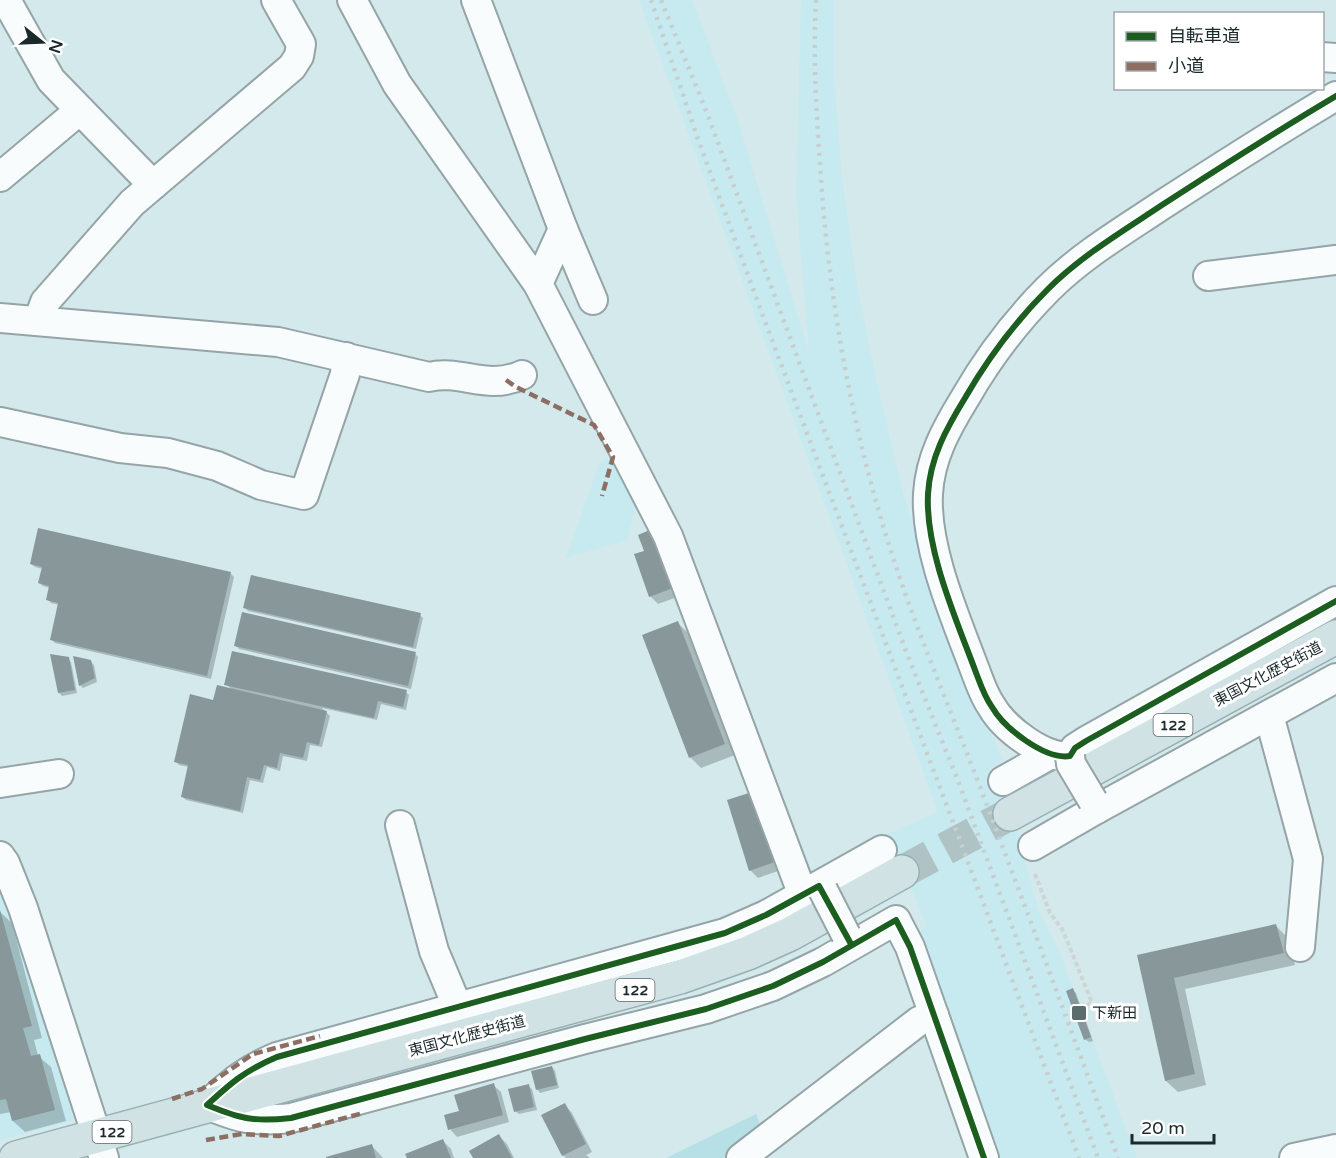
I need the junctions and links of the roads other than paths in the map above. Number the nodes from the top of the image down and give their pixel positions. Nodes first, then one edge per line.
1 (6, 0) edge
2 (276, 0) edge
3 (352, 0) edge
4 (476, 0) edge
5 (1336, 96) edge
6 (80, 110) junction
7 (0, 177) edge
8 (153, 185) junction
9 (563, 229) junction
10 (1336, 260) edge
11 (1208, 276) dead end
12 (538, 284) junction
13 (593, 300) dead end
14 (0, 318) edge
15 (38, 321) junction
16 (346, 357) junction
17 (522, 375) dead end
18 (0, 422) edge
19 (1336, 601) edge
20 (1336, 637) edge
21 (1336, 678) edge
22 (1269, 715) junction
23 (1060, 755) junction
24 (59, 774) dead end
25 (1003, 781) dead end
26 (0, 783) edge
27 (1095, 805) junction
28 (1010, 814) tunnel mouth
29 (400, 825) dead end
30 (1033, 846) road end
31 (892, 861) joint
32 (4, 873) edge
33 (816, 890) junction
34 (849, 940) junction
35 (1300, 947) dead end
36 (458, 1008) junction
37 (934, 1015) junction
38 (207, 1105) junction
39 (101, 1147) edge
40 (1336, 1149) edge
41 (16, 1158) edge
42 (741, 1158) edge
43 (984, 1158) edge
44 (1294, 1158) edge

1 - 6 street
2 - 8 street
3 - 12 street
4 - 9 street
5 - 23 street
6 - 7 street
6 - 8 street
8 - 15 street
9 - 12 street
9 - 13 street
10 - 11 street
12 - 33 street
14 - 15 street
15 - 16 street
16 - 17 street
16 - 18 street
19 - 23 street
20 - 28 highway, 東国文化歴史街道 / 122
21 - 22 street
22 - 27 street
22 - 35 street
23 - 25 street
23 - 27 street, bridge
24 - 26 street
27 - 30 street
29 - 36 street
31 - 33 street
31 - 38 highway, 東国文化歴史街道 / 122
32 - 39 street
33 - 34 street, bridge
33 - 36 street
34 - 37 street
34 - 38 street
36 - 38 street
37 - 42 street
37 - 43 street
38 - 39 highway, 東国文化歴史街道 / 122
39 - 41 highway, 東国文化歴史街道 / 122
40 - 44 street

